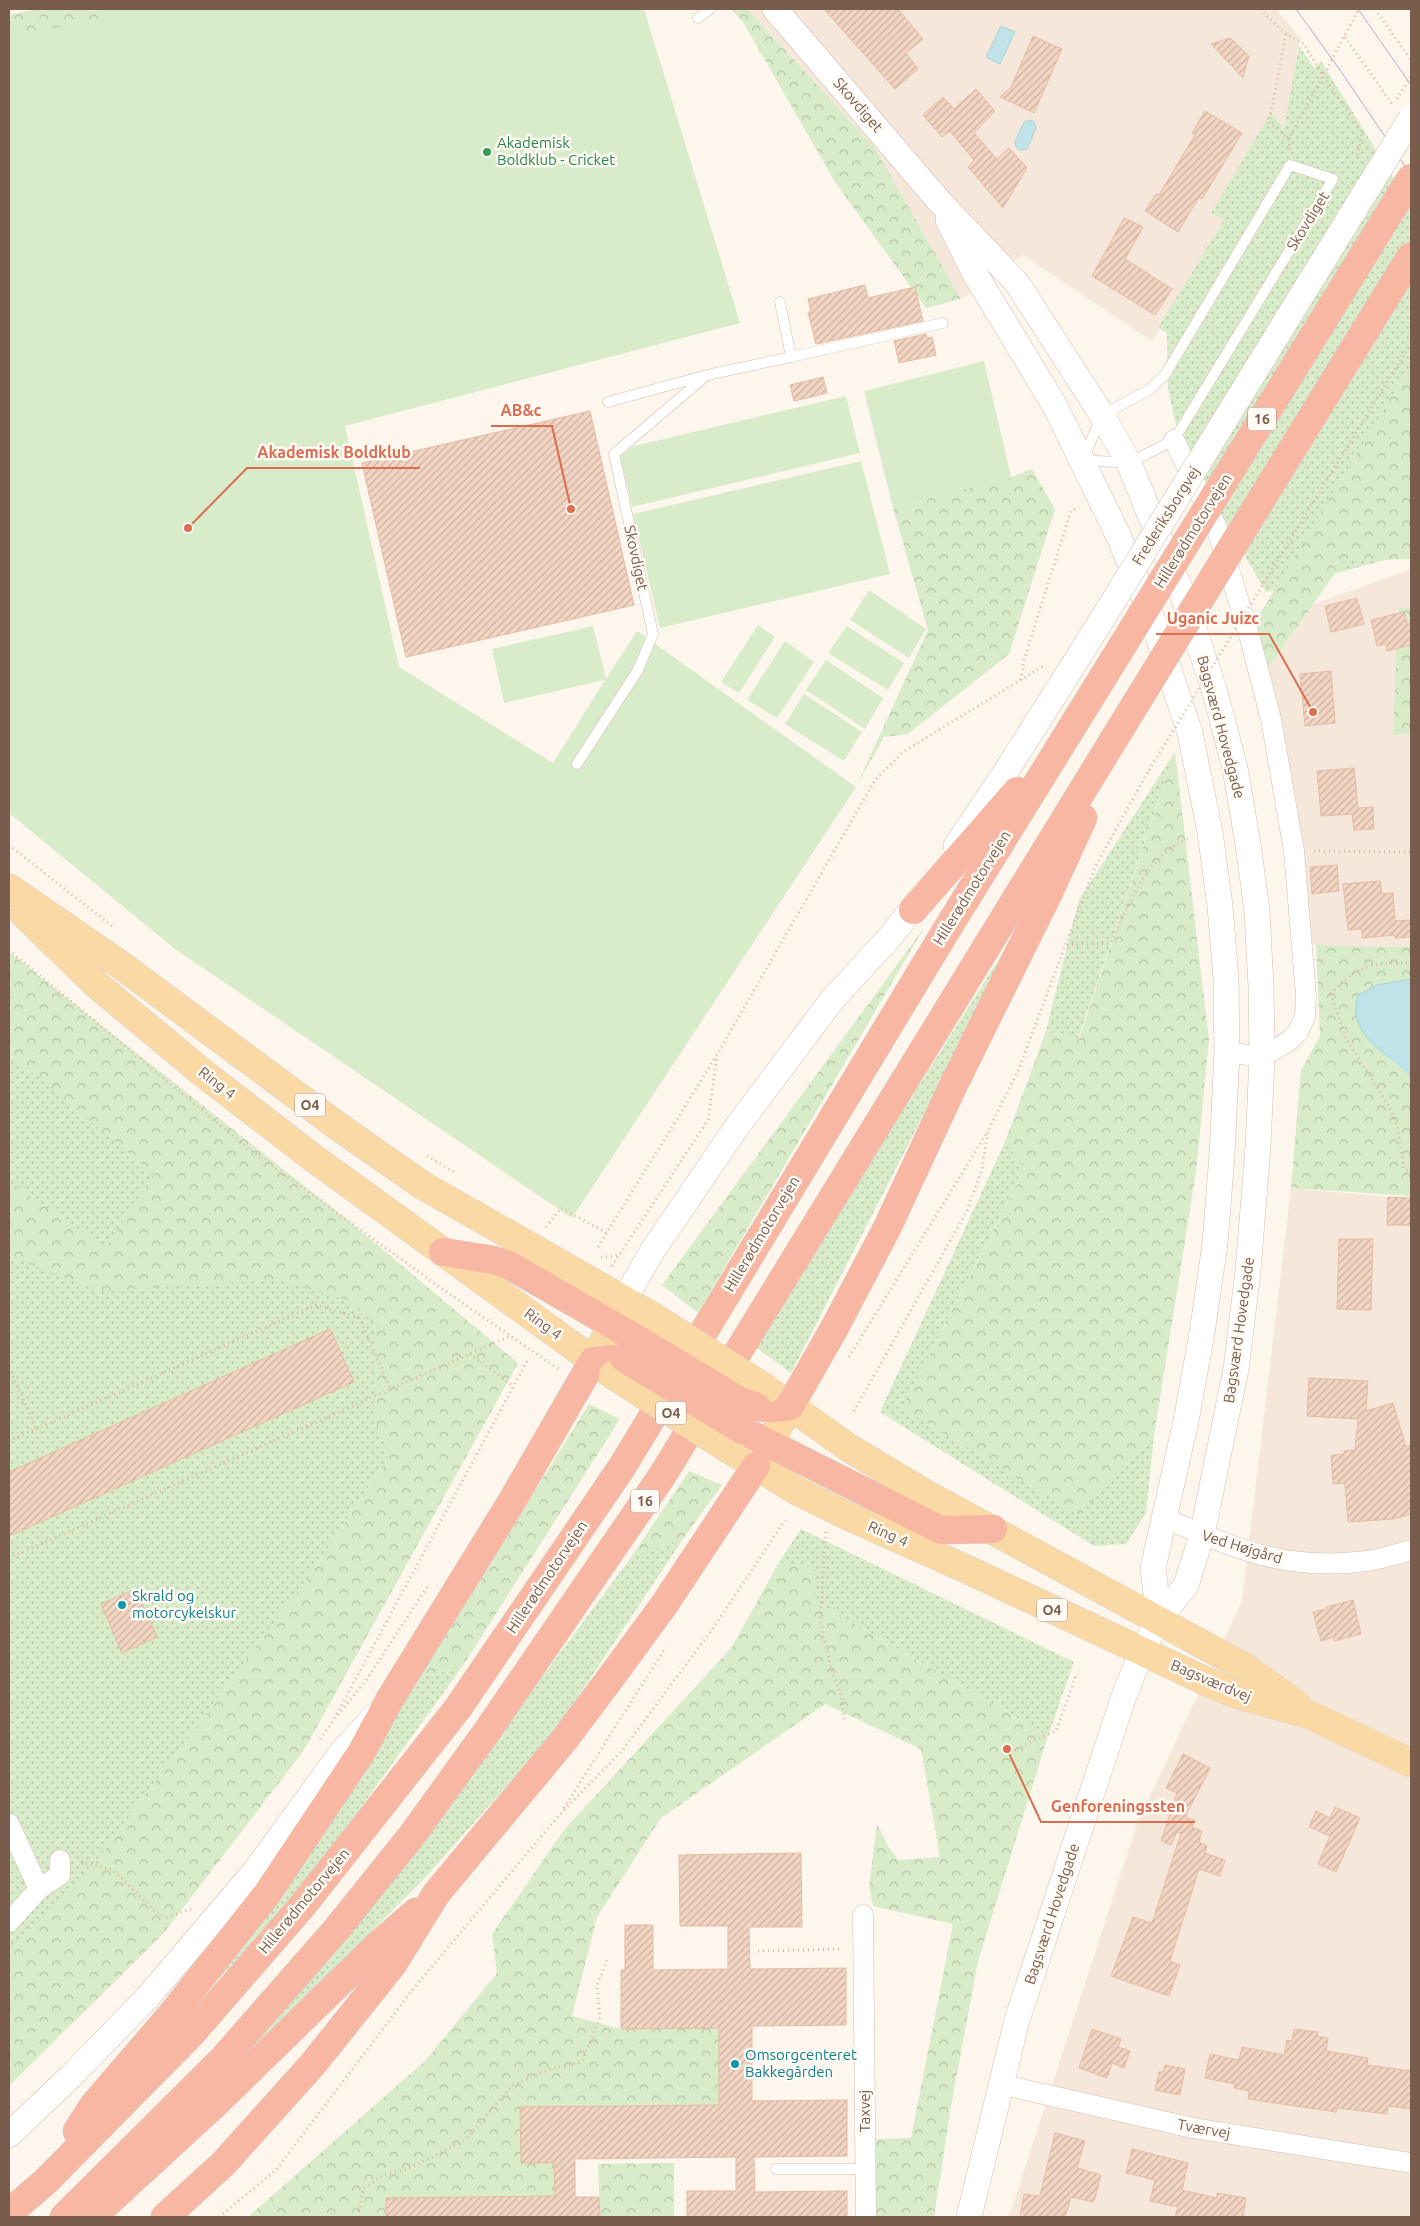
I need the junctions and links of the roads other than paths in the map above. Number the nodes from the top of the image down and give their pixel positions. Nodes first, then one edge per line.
1 (710, 9) edge
2 (775, 9) edge
3 (698, 18) dead end
4 (1403, 113) edge
5 (1411, 178) edge
6 (939, 202) junction
7 (1411, 256) edge
8 (780, 302) dead end
9 (943, 323) dead end
10 (791, 357) junction
11 (707, 375) junction
12 (608, 402) dead end
13 (1102, 415) junction
14 (1174, 440) junction
15 (1083, 460) junction
16 (1129, 463) junction
17 (1130, 713) junction
18 (1070, 730) junction
19 (577, 764) dead end
20 (9, 888) edge
21 (9, 898) edge
22 (913, 910) junction
23 (1227, 1052) junction
24 (1262, 1057) junction
25 (443, 1252) junction
26 (624, 1300) junction
27 (612, 1324) junction
28 (617, 1358) junction
29 (762, 1398) junction
30 (790, 1406) junction
31 (763, 1455) junction
32 (1165, 1518) junction
33 (993, 1529) junction
34 (1202, 1535) junction
35 (1411, 1550) edge
36 (1159, 1619) junction
37 (1142, 1651) junction
38 (390, 1699) junction
39 (1310, 1715) junction
40 (1411, 1763) edge
41 (9, 1824) edge
42 (60, 1860) dead end
43 (39, 1890) junction
44 (436, 1894) junction
45 (863, 1915) dead end
46 (9, 1922) edge
47 (1000, 2084) junction
48 (9, 2135) edge
49 (1411, 2163) edge
50 (776, 2169) dead end
51 (865, 2169) junction
52 (46, 2180) junction
53 (9, 2213) edge
54 (64, 2217) edge
55 (92, 2217) edge
56 (165, 2217) edge
57 (866, 2217) edge
58 (969, 2217) edge

1 - 3 lane
2 - 6 street, Skovdiget
4 - 22 street, Frederiksborgvej, bridge
5 - 18 highway, Hillerødmotorvejen / 16, bridge
6 - 13 street, Skovdiget
6 - 15 street, Skovdiget
7 - 17 highway, 16, bridge
8 - 10 lane
9 - 10 lane, Skovdiget
10 - 11 lane, Skovdiget
11 - 12 lane, Skovdiget
11 - 19 lane, Skovdiget
13 - 14 lane, Skovdiget
13 - 15 lane
13 - 16 street, Bagsværd Hovedgade
14 - 16 lane
14 - 24 street
15 - 16 lane
15 - 23 street, Bagsværd Hovedgade
16 - 24 street, Bagsværd Hovedgade
17 - 30 highway
17 - 54 highway, 16
18 - 22 highway
18 - 52 highway, Hillerødmotorvejen / 16
20 - 26 main road, O4
21 - 25 main road, Ring 4 / O4
22 - 26 street, Frederiksborgvej
23 - 24 street
23 - 32 street, Bagsværd Hovedgade
24 - 34 street, Bagsværd Hovedgade
25 - 27 highway
25 - 28 main road, Ring 4 / O4
26 - 27 main road
26 - 29 main road, O4, bridge
27 - 28 highway
27 - 28 main road
28 - 29 highway, bridge
28 - 31 highway, bridge
28 - 38 highway
29 - 30 highway
30 - 31 main road
30 - 33 main road, O4
31 - 33 highway
31 - 37 main road, Ring 4 / O4
31 - 44 highway
32 - 34 street, Ved Højgård
32 - 36 street, Bagsværd Hovedgade
33 - 36 main road, O4
34 - 35 street, Ved Højgård
34 - 36 street, Bagsværd Hovedgade
36 - 37 street, Bagsværd Hovedgade
36 - 39 main road, Bagsværdvej / O4
37 - 39 main road, Bagsværdvej / O4
37 - 47 street, Bagsværd Hovedgade
38 - 48 street
38 - 52 highway
39 - 40 main road, Bagsværdvej / O4
41 - 43 street
42 - 43 street
43 - 46 street
44 - 55 highway
44 - 56 highway
45 - 51 street, Taxvej
47 - 49 street, Tværvej
47 - 58 street, Bagsværd Hovedgade
50 - 51 lane
51 - 57 street, Taxvej
52 - 53 highway, Hillerødmotorvejen / 16

